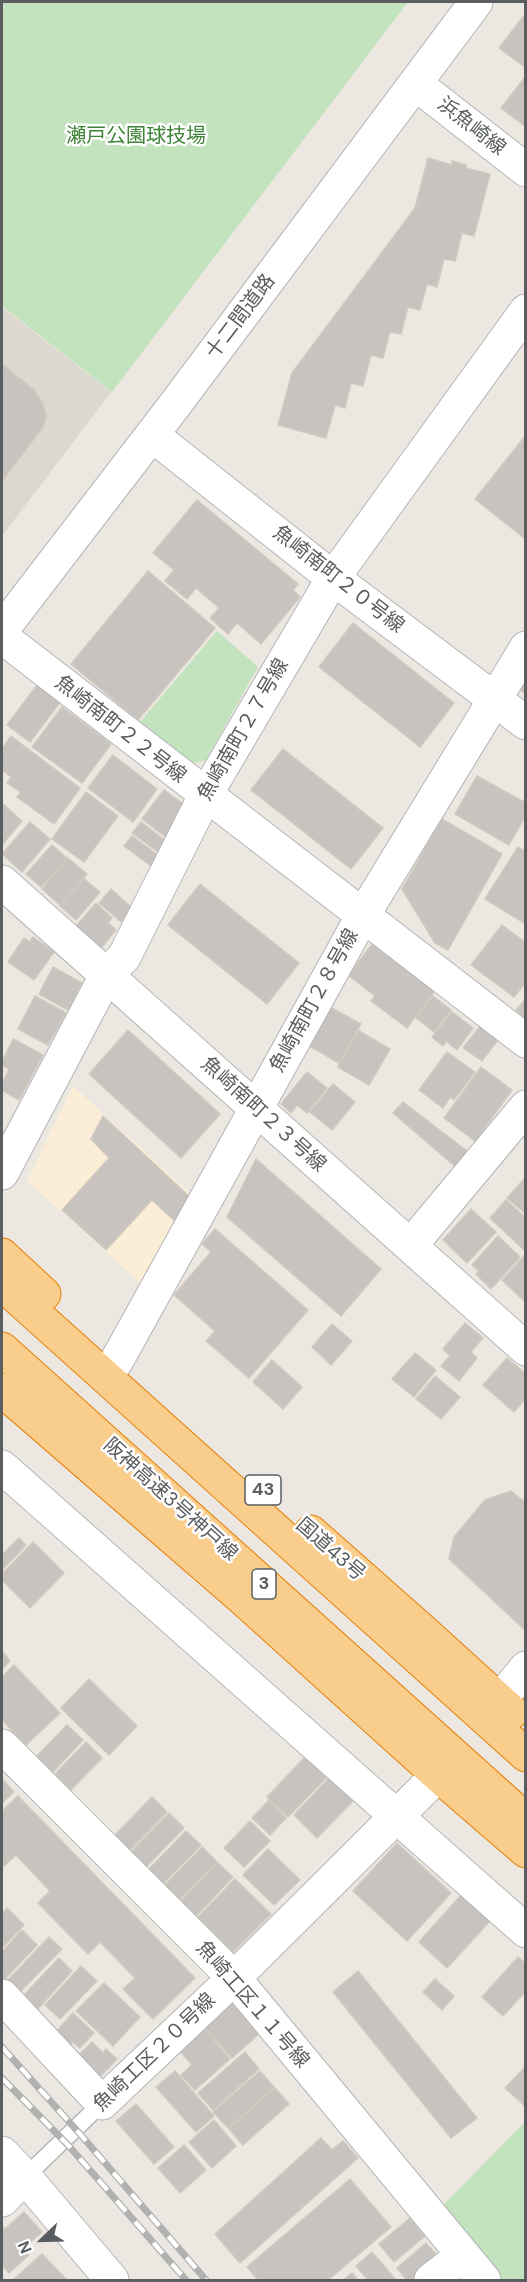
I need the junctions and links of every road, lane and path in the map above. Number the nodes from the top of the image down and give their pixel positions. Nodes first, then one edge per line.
1 (476, 2) edge
2 (416, 84) junction
3 (525, 170) edge
4 (525, 311) edge
5 (152, 435) junction
6 (333, 578) junction
7 (2, 630) edge
8 (2, 637) edge
9 (525, 648) edge
10 (494, 699) junction
11 (525, 723) edge
12 (205, 796) junction
13 (2, 882) edge
14 (362, 916) junction
15 (107, 974) junction
16 (525, 1041) edge
17 (525, 1107) edge
18 (255, 1109) junction
19 (2, 1173) edge
20 (411, 1245) junction
21 (2, 1255) edge
22 (2, 1284) edge
23 (2, 1349) edge
24 (525, 1349) edge
25 (117, 1362) junction
26 (2, 1390) edge
27 (2, 1467) edge
28 (525, 1668) edge
29 (499, 1701) junction
30 (525, 1724) edge
31 (2, 1746) edge
32 (525, 1755) edge
33 (438, 1776) junction
34 (397, 1816) junction
35 (525, 1820) edge
36 (525, 1851) edge
37 (525, 1931) edge
38 (234, 1978) junction
39 (2, 1996) edge
40 (102, 2103) junction
41 (2, 2153) edge
42 (25, 2177) junction
43 (2, 2200) edge
44 (463, 2254) junction
45 (112, 2280) edge
46 (431, 2280) edge
47 (484, 2280) edge

1 - 2 street, 十二間道路
2 - 3 street, 浜魚崎線
2 - 5 street, 十二間道路
4 - 6 street, 魚崎南町２７号線
5 - 6 street, 魚崎南町２０号線
5 - 7 street, 十二間道路
6 - 10 street, 魚崎南町２０号線
6 - 12 street, 魚崎南町２７号線
8 - 12 street, 魚崎南町２２号線
9 - 10 street, 魚崎南町２８号線
10 - 11 street, 魚崎南町２０号線
10 - 14 street, 魚崎南町２８号線
12 - 14 street, 魚崎南町２２号線
12 - 15 street, 魚崎南町２７号線
13 - 15 street, 魚崎南町２３号線
14 - 16 street, 魚崎南町２２号線
14 - 18 street, 魚崎南町２８号線
15 - 18 street, 魚崎南町２３号線
15 - 19 street, 魚崎南町２７号線
17 - 20 street
18 - 20 street, 魚崎南町２３号線
18 - 25 street, 魚崎南町２８号線
20 - 24 street, 魚崎南町２３号線
21 - 25 highway, 国道43号 / 43
22 - 32 highway, 3
23 - 35 highway, 阪神高速3号神戸線 / 3
25 - 29 highway, 国道43号 / 43
26 - 33 highway
27 - 34 street
28 - 29 street
29 - 30 highway, 国道43号 / 43
31 - 38 street, 魚崎工区１１号線
33 - 34 street, 魚崎工区２０号線
33 - 36 highway
34 - 37 street
34 - 38 street, 魚崎工区２０号線
38 - 40 street, 魚崎工区２０号線
38 - 44 street, 魚崎工区１１号線
39 - 40 street
40 - 42 lane, 魚崎工区２０号線
41 - 42 street
42 - 43 street
42 - 45 street
44 - 46 street
44 - 47 street, 魚崎工区１１号線

